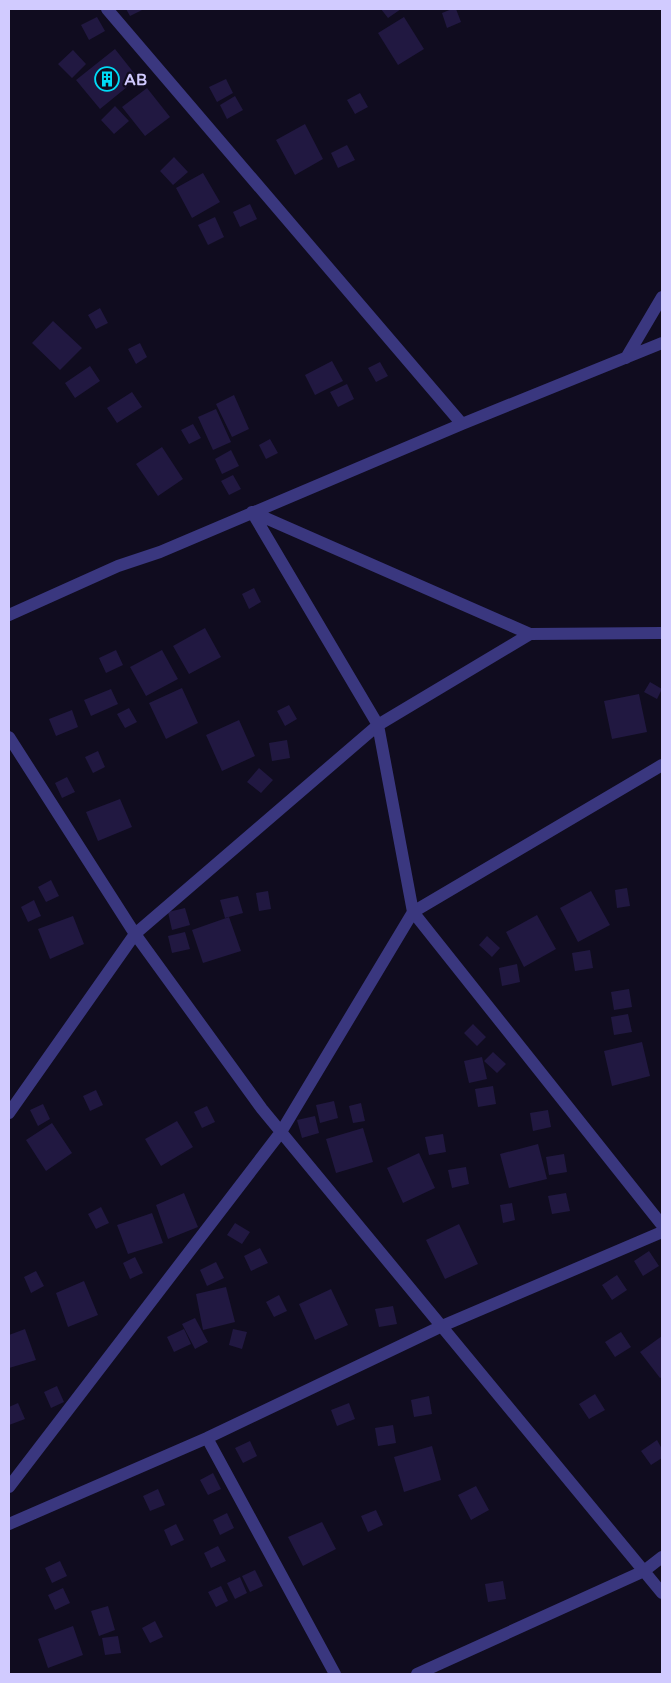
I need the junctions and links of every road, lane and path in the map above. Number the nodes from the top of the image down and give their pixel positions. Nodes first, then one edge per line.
1 (107, 9) edge
2 (662, 297) edge
3 (662, 344) edge
4 (626, 358) junction
5 (462, 424) junction
6 (252, 512) junction
7 (9, 615) edge
8 (662, 633) edge
9 (530, 634) junction
10 (378, 725) junction
11 (9, 736) edge
12 (662, 766) edge
13 (413, 912) junction
14 (135, 934) junction
15 (9, 1112) edge
16 (281, 1132) junction
17 (662, 1225) edge
18 (662, 1232) edge
19 (442, 1326) junction
20 (207, 1438) junction
21 (9, 1487) edge
22 (9, 1524) edge
23 (662, 1556) edge
24 (644, 1571) junction
25 (662, 1593) edge
26 (336, 1674) edge
27 (417, 1674) edge

1 - 5 street
2 - 4 street
3 - 4 street
4 - 5 street
5 - 6 street
6 - 7 street
6 - 9 street
6 - 10 street
8 - 9 street
9 - 10 street
10 - 13 street
10 - 14 street
11 - 14 street
12 - 13 street
13 - 16 street
13 - 17 street
14 - 15 street
14 - 16 street
16 - 19 street
16 - 21 street
18 - 19 street
19 - 20 street
19 - 24 street
20 - 22 street
20 - 26 street
23 - 24 street
24 - 25 street
24 - 27 street

